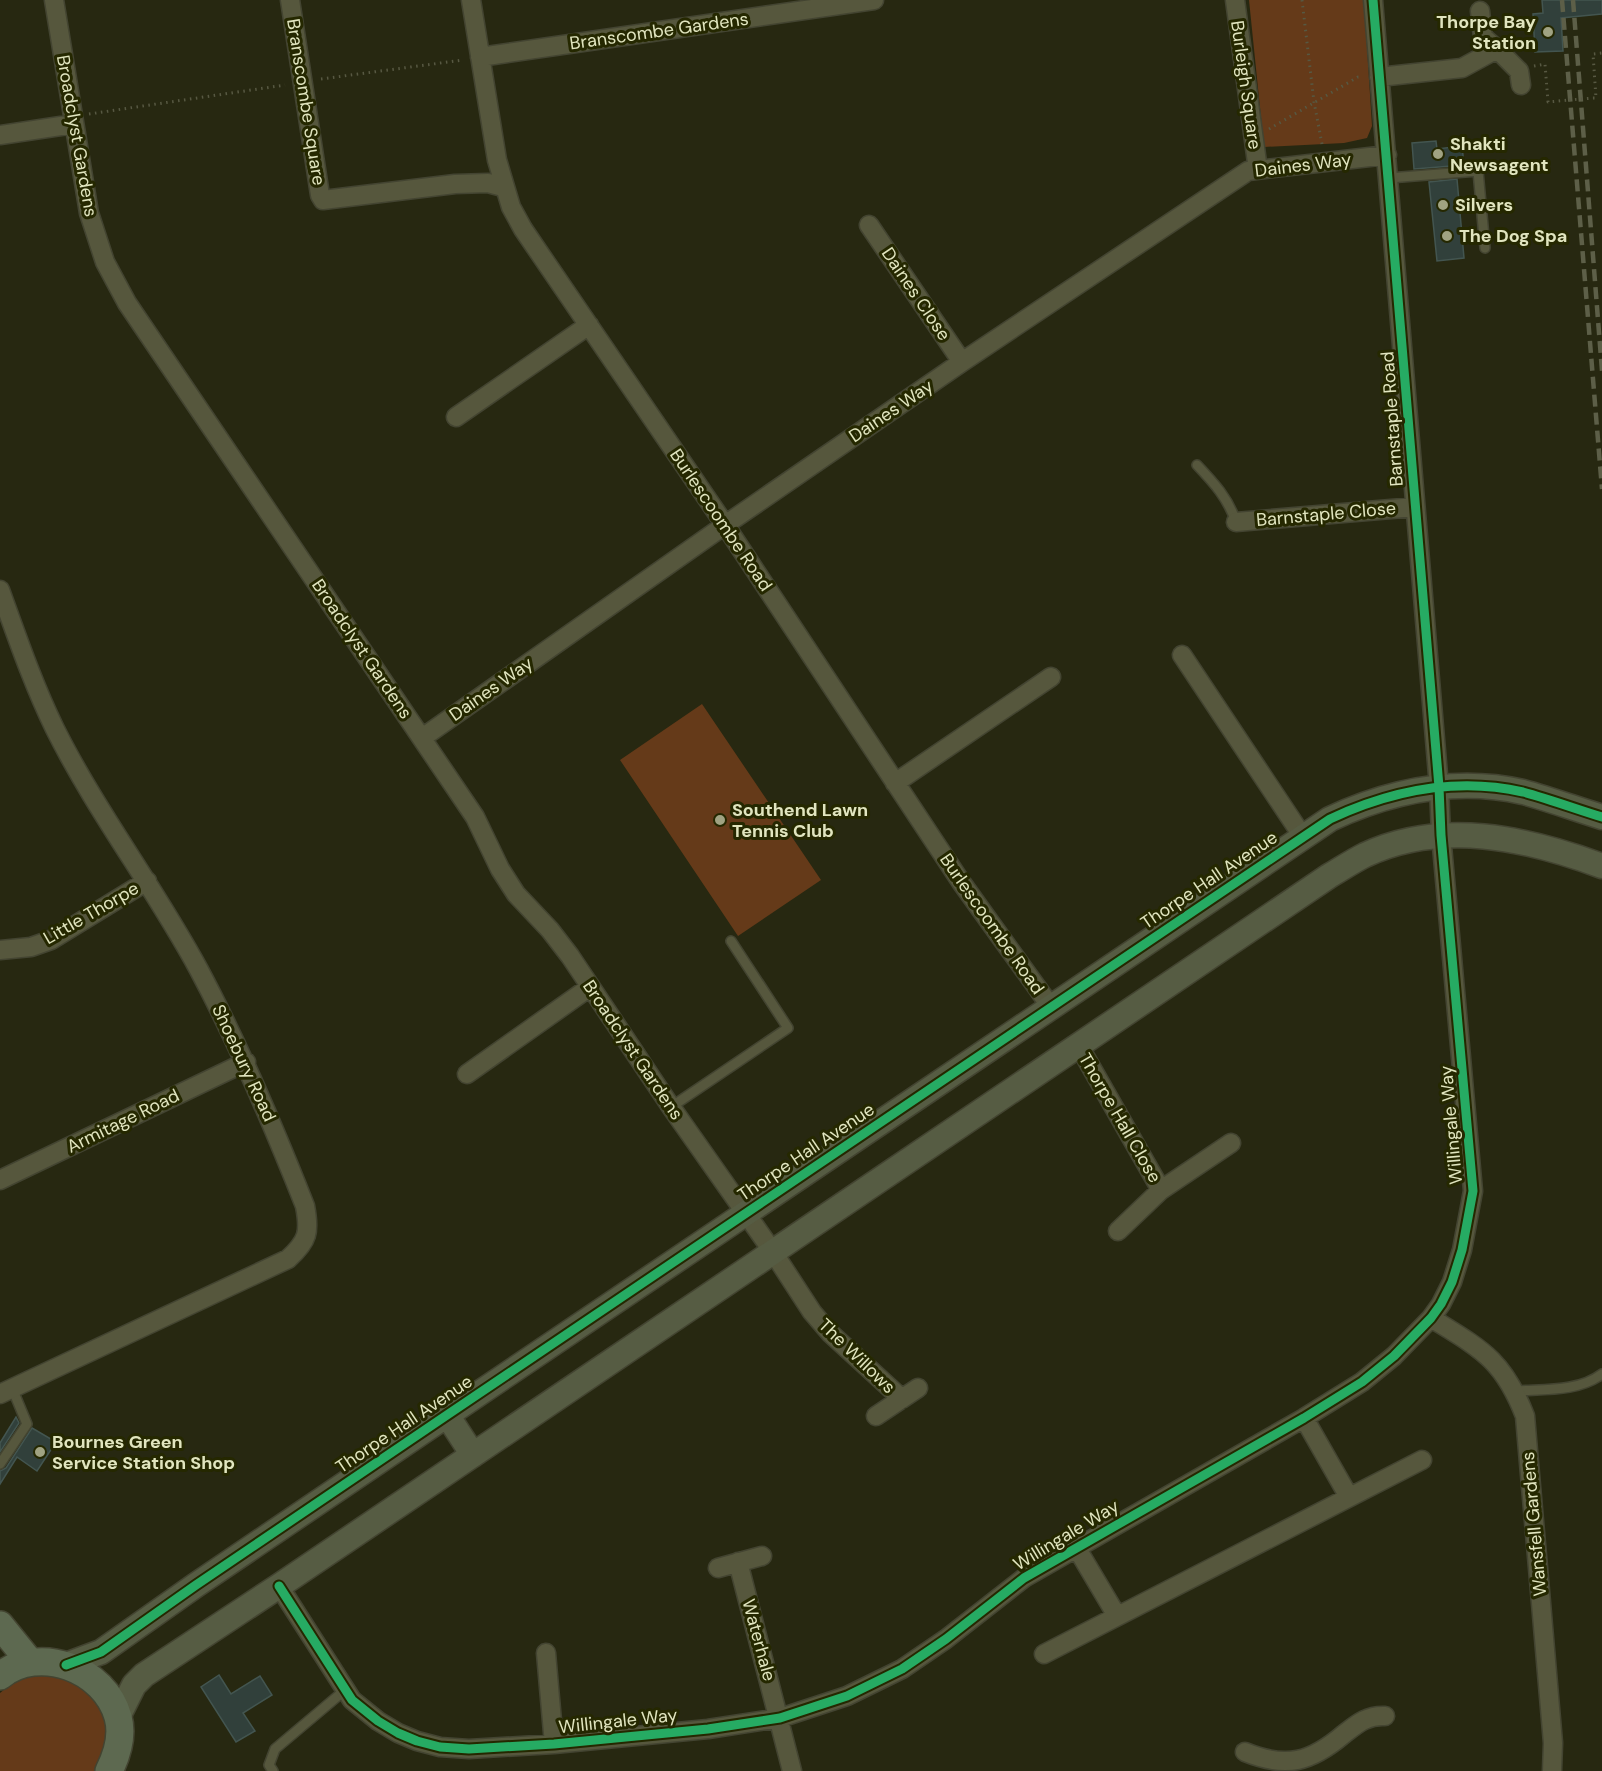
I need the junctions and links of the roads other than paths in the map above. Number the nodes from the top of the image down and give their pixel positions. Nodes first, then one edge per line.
1 (54, 0) edge
2 (290, 0) edge
3 (471, 0) edge
4 (874, 0) edge
5 (1234, 0) edge
6 (1373, 0) edge
7 (1480, 11) dead end
8 (1497, 49) junction
9 (480, 57) junction
10 (1379, 76) junction
11 (1521, 85) dead end
12 (74, 121) junction
13 (0, 135) edge
14 (1387, 155) junction
15 (1258, 170) junction
16 (1389, 177) junction
17 (503, 187) junction
18 (869, 225) dead end
19 (1485, 248) dead end
20 (589, 325) junction
21 (962, 362) junction
22 (456, 417) dead end
23 (1197, 465) dead end
24 (1415, 507) junction
25 (1236, 522) joint
26 (726, 525) junction
27 (0, 590) edge
28 (1182, 654) dead end
29 (1051, 677) dead end
30 (422, 738) junction
31 (895, 783) junction
32 (1439, 787) junction
33 (1602, 817) edge
34 (1441, 835) junction
35 (1303, 837) junction
36 (1602, 866) edge
37 (147, 881) junction
38 (731, 941) dead end
39 (0, 950) edge
40 (590, 987) junction
41 (1051, 1007) junction
42 (1079, 1046) junction
43 (246, 1062) junction
44 (467, 1074) dead end
45 (671, 1107) junction
46 (1231, 1143) dead end
47 (0, 1180) edge
48 (1161, 1190) junction
49 (745, 1212) junction
50 (1118, 1231) dead end
51 (773, 1252) junction
52 (1431, 1318) junction
53 (1602, 1374) edge
54 (918, 1389) dead end
55 (6, 1391) edge
56 (1516, 1391) junction
57 (902, 1399) junction
58 (447, 1415) junction
59 (876, 1416) dead end
60 (1304, 1418) junction
61 (473, 1455) junction
62 (1422, 1460) dead end
63 (0, 1464) edge
64 (1349, 1497) junction
65 (1076, 1547) junction
66 (762, 1556) dead end
67 (738, 1562) junction
68 (718, 1568) dead end
69 (279, 1586) junction
70 (1117, 1616) junction
71 (0, 1625) edge
72 (546, 1653) dead end
73 (1044, 1654) dead end
74 (30, 1662) junction
75 (66, 1665) junction
76 (0, 1676) edge
77 (345, 1690) junction
78 (1385, 1716) dead end
79 (118, 1717) junction
80 (780, 1718) junction
81 (554, 1744) junction
82 (1245, 1752) dead end
83 (1319, 1763) edge
84 (113, 1767) edge
85 (273, 1771) edge
86 (792, 1771) edge
87 (1552, 1771) edge

1 - 12 street, Broadclyst Gardens
2 - 17 street, Branscombe Square
3 - 9 street, Burlescoombe Road
4 - 9 street, Branscombe Gardens
5 - 15 street, Burleigh Square
6 - 10 street, Barnstaple Road
7 - 8 street
8 - 10 street
8 - 11 street
9 - 17 street, Burlescoombe Road
10 - 14 street, Barnstaple Road
12 - 13 street
12 - 30 street, Broadclyst Gardens
14 - 15 street, Daines Way
14 - 16 street, Barnstaple Road
15 - 21 street, Daines Way
16 - 19 lane
16 - 24 street, Barnstaple Road
17 - 20 street, Burlescoombe Road
18 - 21 street, Daines Close
20 - 22 street
20 - 26 street, Burlescoombe Road
21 - 26 street, Daines Way
23 - 25 lane
24 - 25 street, Barnstaple Close
24 - 32 street, Barnstaple Road
26 - 30 street, Daines Way
26 - 31 street, Burlescoombe Road
27 - 37 street, Shoebury Road
28 - 35 street
29 - 31 street
30 - 40 street, Broadclyst Gardens
31 - 41 street, Burlescoombe Road
32 - 33 street, Thorpe Hall Avenue
32 - 34 street, Barnstaple Road
32 - 35 street, Thorpe Hall Avenue
34 - 36 street
34 - 42 street
34 - 52 street, Willingale Way
35 - 41 street, Thorpe Hall Avenue
37 - 39 street, Little Thorpe
37 - 43 street, Shoebury Road
38 - 45 lane
40 - 44 street
40 - 45 street, Broadclyst Gardens
41 - 49 street, Thorpe Hall Avenue
42 - 48 street, Thorpe Hall Close
42 - 51 street
43 - 47 street, Armitage Road
43 - 55 street, Shoebury Road
45 - 49 street, Broadclyst Gardens
46 - 48 street, Thorpe Hall Close
48 - 50 street, Thorpe Hall Close
49 - 51 street, Broadclyst Gardens
49 - 58 street, Thorpe Hall Avenue
51 - 57 street, The Willows
51 - 61 street
52 - 56 street, Wansfell Gardens
52 - 60 street, Willingale Way
53 - 56 lane
54 - 57 street, The Willows
55 - 63 lane
56 - 87 street, Wansfell Gardens
57 - 59 street, The Willows
58 - 61 street
58 - 75 street, Thorpe Hall Avenue
60 - 64 street
60 - 65 street, Willingale Way
61 - 69 street
62 - 64 street
64 - 70 street
65 - 70 street, Willingale Way
65 - 80 street, Willingale Way
66 - 67 street
67 - 68 street
67 - 80 street, Waterhale
69 - 77 street, Willingale Way
69 - 79 street
70 - 73 street
71 - 74 main road
72 - 81 street, Willingale Way
74 - 75 main road
74 - 76 main road
75 - 79 main road
77 - 81 street, Willingale Way
77 - 85 lane
78 - 83 street
79 - 84 main road
80 - 81 street, Willingale Way
80 - 86 street, Waterhale
82 - 83 street

